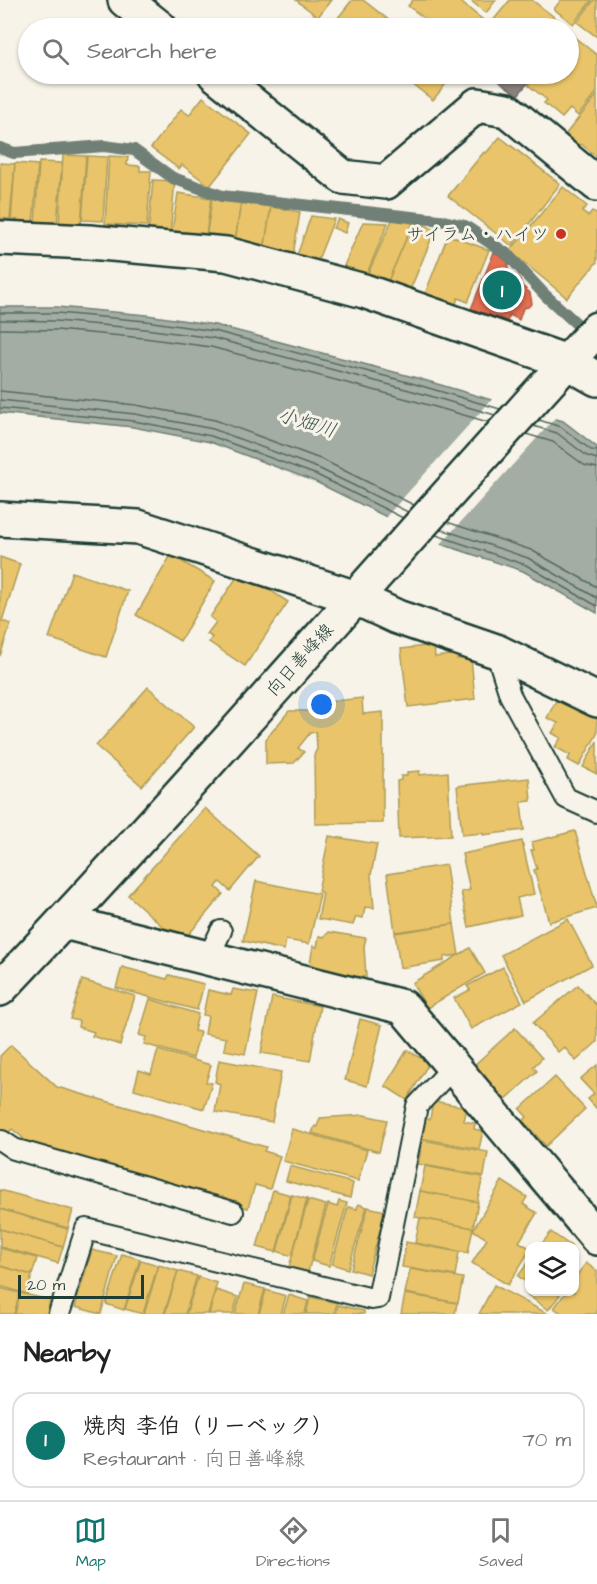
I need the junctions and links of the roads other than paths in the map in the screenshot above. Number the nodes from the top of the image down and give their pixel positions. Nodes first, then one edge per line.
1 (125, 0) edge
2 (148, 18) edge
3 (227, 84) edge
4 (597, 184) edge
5 (0, 237) edge
6 (574, 354) edge
7 (597, 379) edge
8 (0, 519) edge
9 (356, 598) junction
10 (496, 651) junction
11 (597, 700) edge
12 (596, 815) edge
13 (64, 922) junction
14 (0, 989) edge
15 (453, 1067) junction
16 (2, 1141) dead end
17 (233, 1212) dead end
18 (597, 1238) edge
19 (59, 1314) edge

1 - 2 street
3 - 4 street
5 - 6 street
6 - 7 street
6 - 9 street, 向日善峰線
8 - 9 street
9 - 10 street
9 - 13 street, 向日善峰線
10 - 11 street
10 - 12 lane
13 - 14 street, 向日善峰線
13 - 15 street
15 - 18 street
15 - 19 lane
16 - 17 lane

